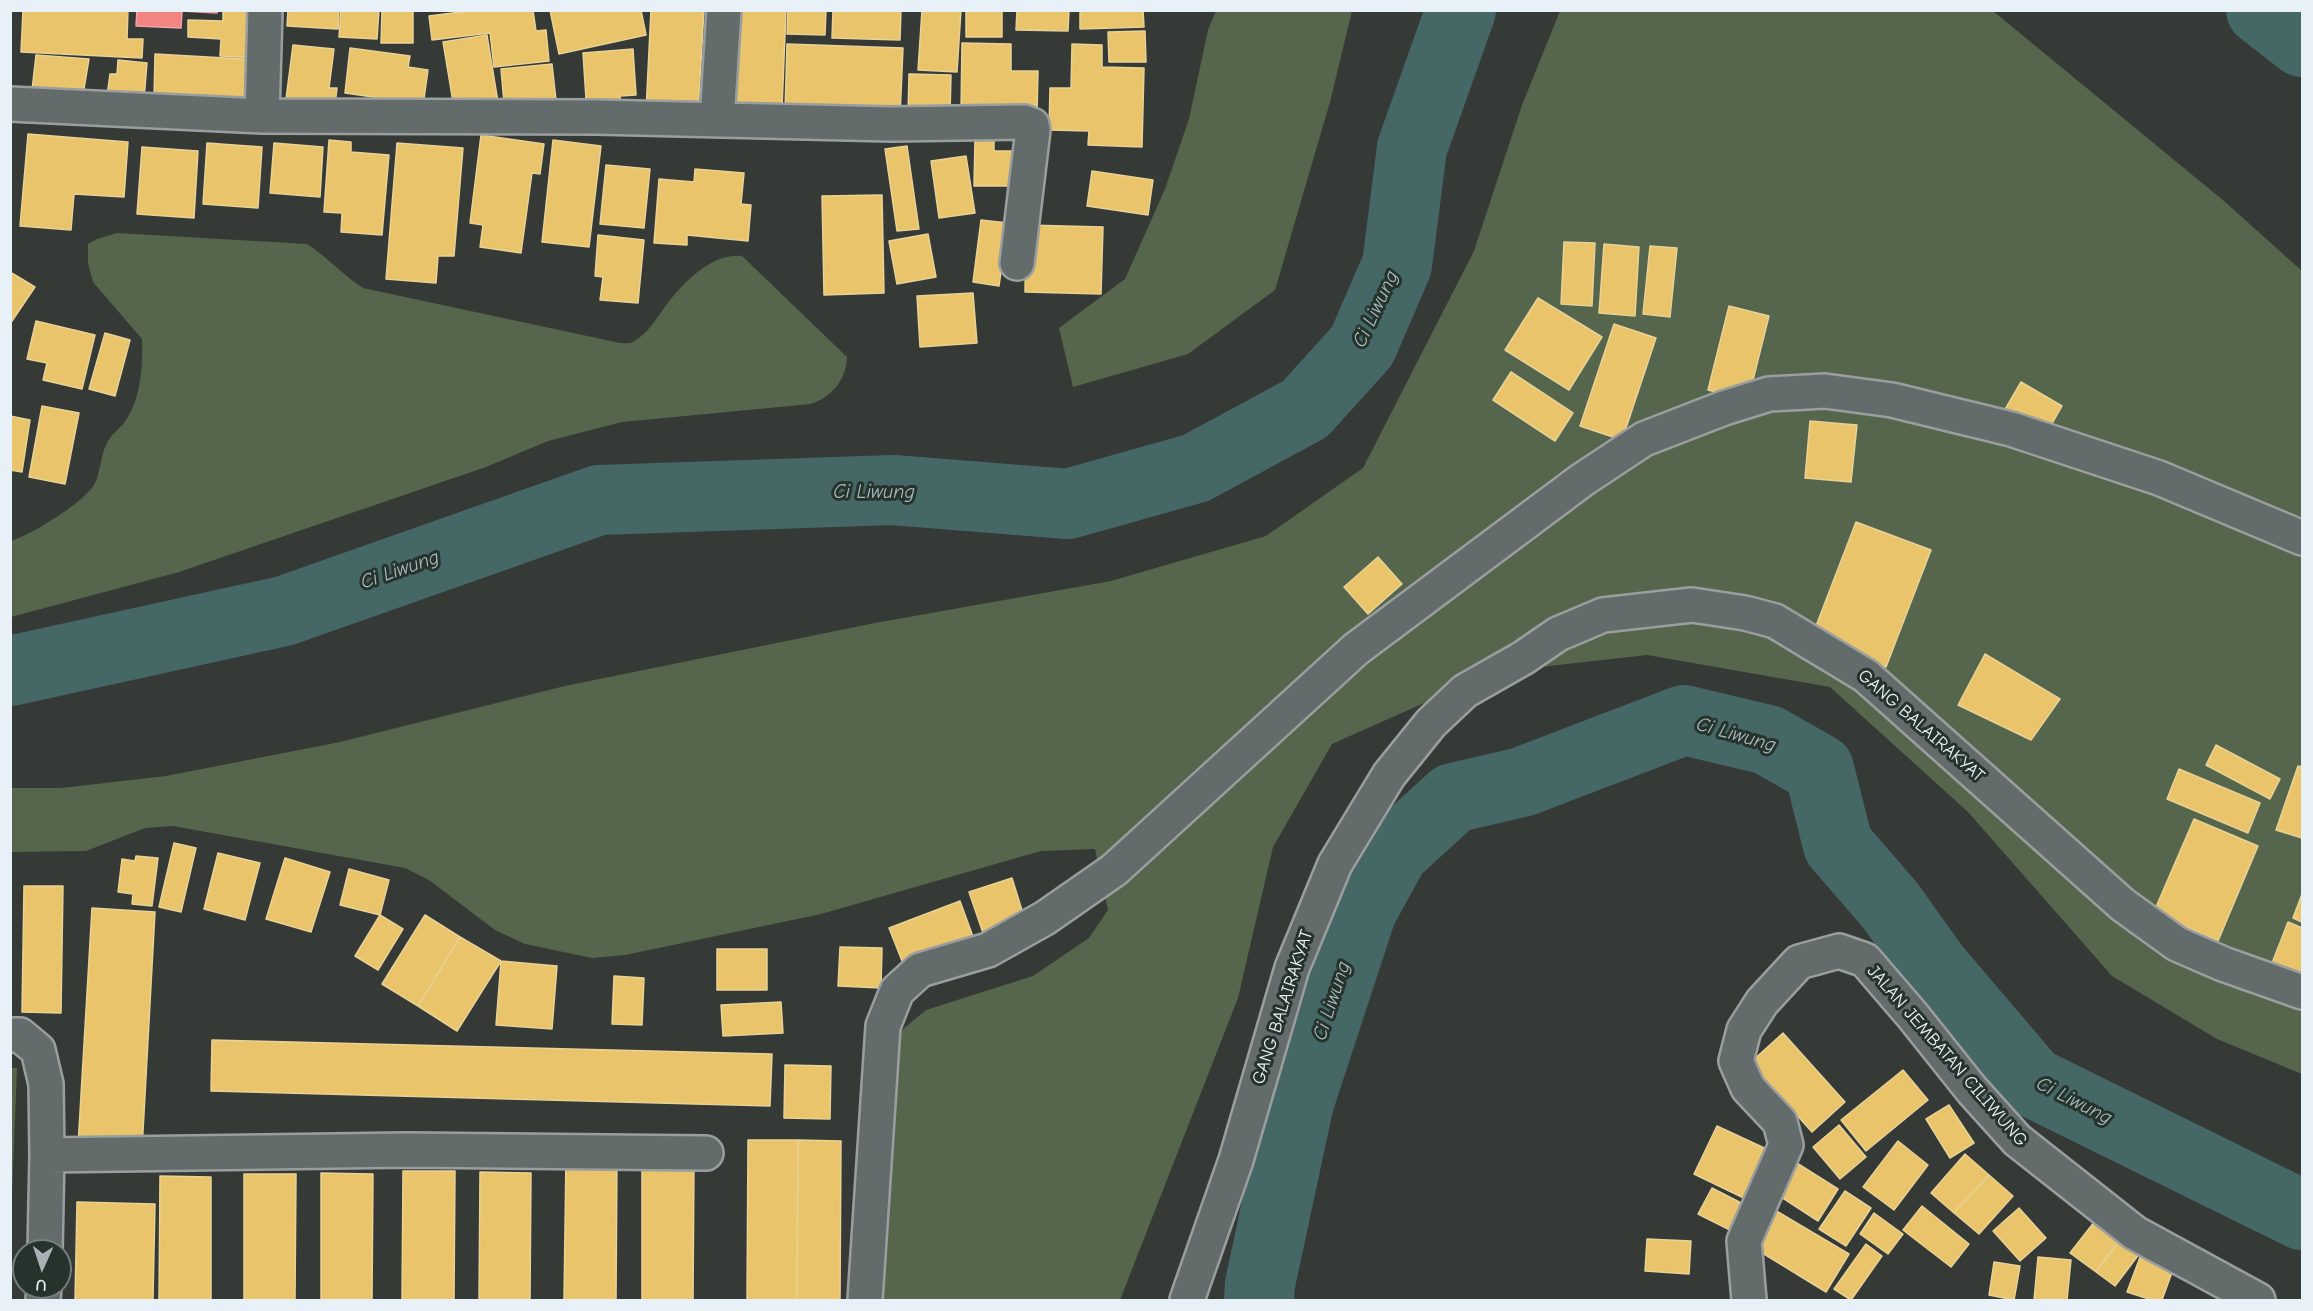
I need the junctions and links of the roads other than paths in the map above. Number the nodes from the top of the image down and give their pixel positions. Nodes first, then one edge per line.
1 (265, 10) edge
2 (724, 10) edge
3 (10, 104) edge
4 (262, 116) junction
5 (717, 120) junction
6 (1017, 262) dead end
7 (2302, 538) edge
8 (2302, 992) edge
9 (10, 1035) edge
10 (706, 1153) dead end
11 (47, 1155) junction
12 (45, 1239) edge
13 (865, 1300) edge
14 (1187, 1300) edge
15 (1749, 1300) edge
16 (2258, 1300) edge

1 - 4 street
2 - 5 street
3 - 4 street
4 - 5 street
5 - 6 street
7 - 13 street
8 - 14 street, GANG BALAIRAKYAT
9 - 11 street
10 - 11 street
11 - 12 street
15 - 16 street, JALAN JEMBATAN CILIWUNG

